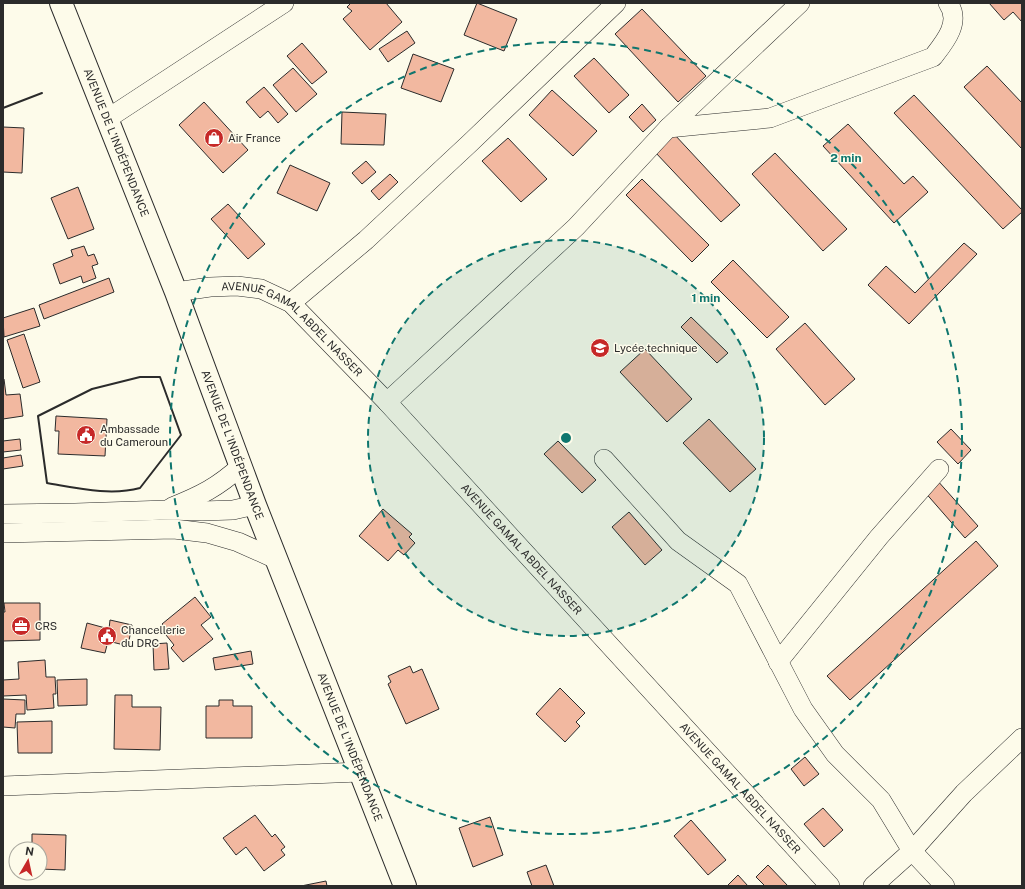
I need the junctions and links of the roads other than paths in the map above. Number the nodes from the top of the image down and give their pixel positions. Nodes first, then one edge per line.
1 (61, 3) edge
2 (284, 3) edge
3 (616, 3) edge
4 (800, 3) edge
5 (948, 3) edge
6 (108, 119) junction
7 (668, 128) junction
8 (176, 292) junction
9 (291, 303) junction
10 (387, 402) junction
11 (604, 459) dead end
12 (241, 466) junction
13 (938, 469) dead end
14 (256, 505) junction
15 (167, 510) junction
16 (3, 514) edge
17 (3, 533) edge
18 (276, 559) junction
19 (778, 662) junction
20 (1022, 738) edge
21 (360, 772) junction
22 (3, 786) edge
23 (912, 851) junction
24 (405, 886) edge
25 (830, 886) edge
26 (873, 886) edge
27 (945, 886) edge

1 - 6 main road, AVENUE DE L'INDÉPENDANCE
2 - 6 street
3 - 9 street
4 - 7 street
5 - 7 street
6 - 8 main road, AVENUE DE L'INDÉPENDANCE
7 - 10 street
8 - 9 street, AVENUE GAMAL ABDEL NASSER
8 - 12 main road, AVENUE DE L'INDÉPENDANCE
9 - 10 street, AVENUE GAMAL ABDEL NASSER
10 - 25 street, AVENUE GAMAL ABDEL NASSER
11 - 19 street
12 - 14 main road, AVENUE DE L'INDÉPENDANCE
12 - 15 street
13 - 19 street
14 - 15 street
14 - 18 main road, AVENUE DE L'INDÉPENDANCE
15 - 16 street
17 - 18 street
18 - 21 main road, AVENUE DE L'INDÉPENDANCE
19 - 23 street
20 - 23 street
21 - 22 street
21 - 24 main road, AVENUE DE L'INDÉPENDANCE
23 - 26 street
23 - 27 street

